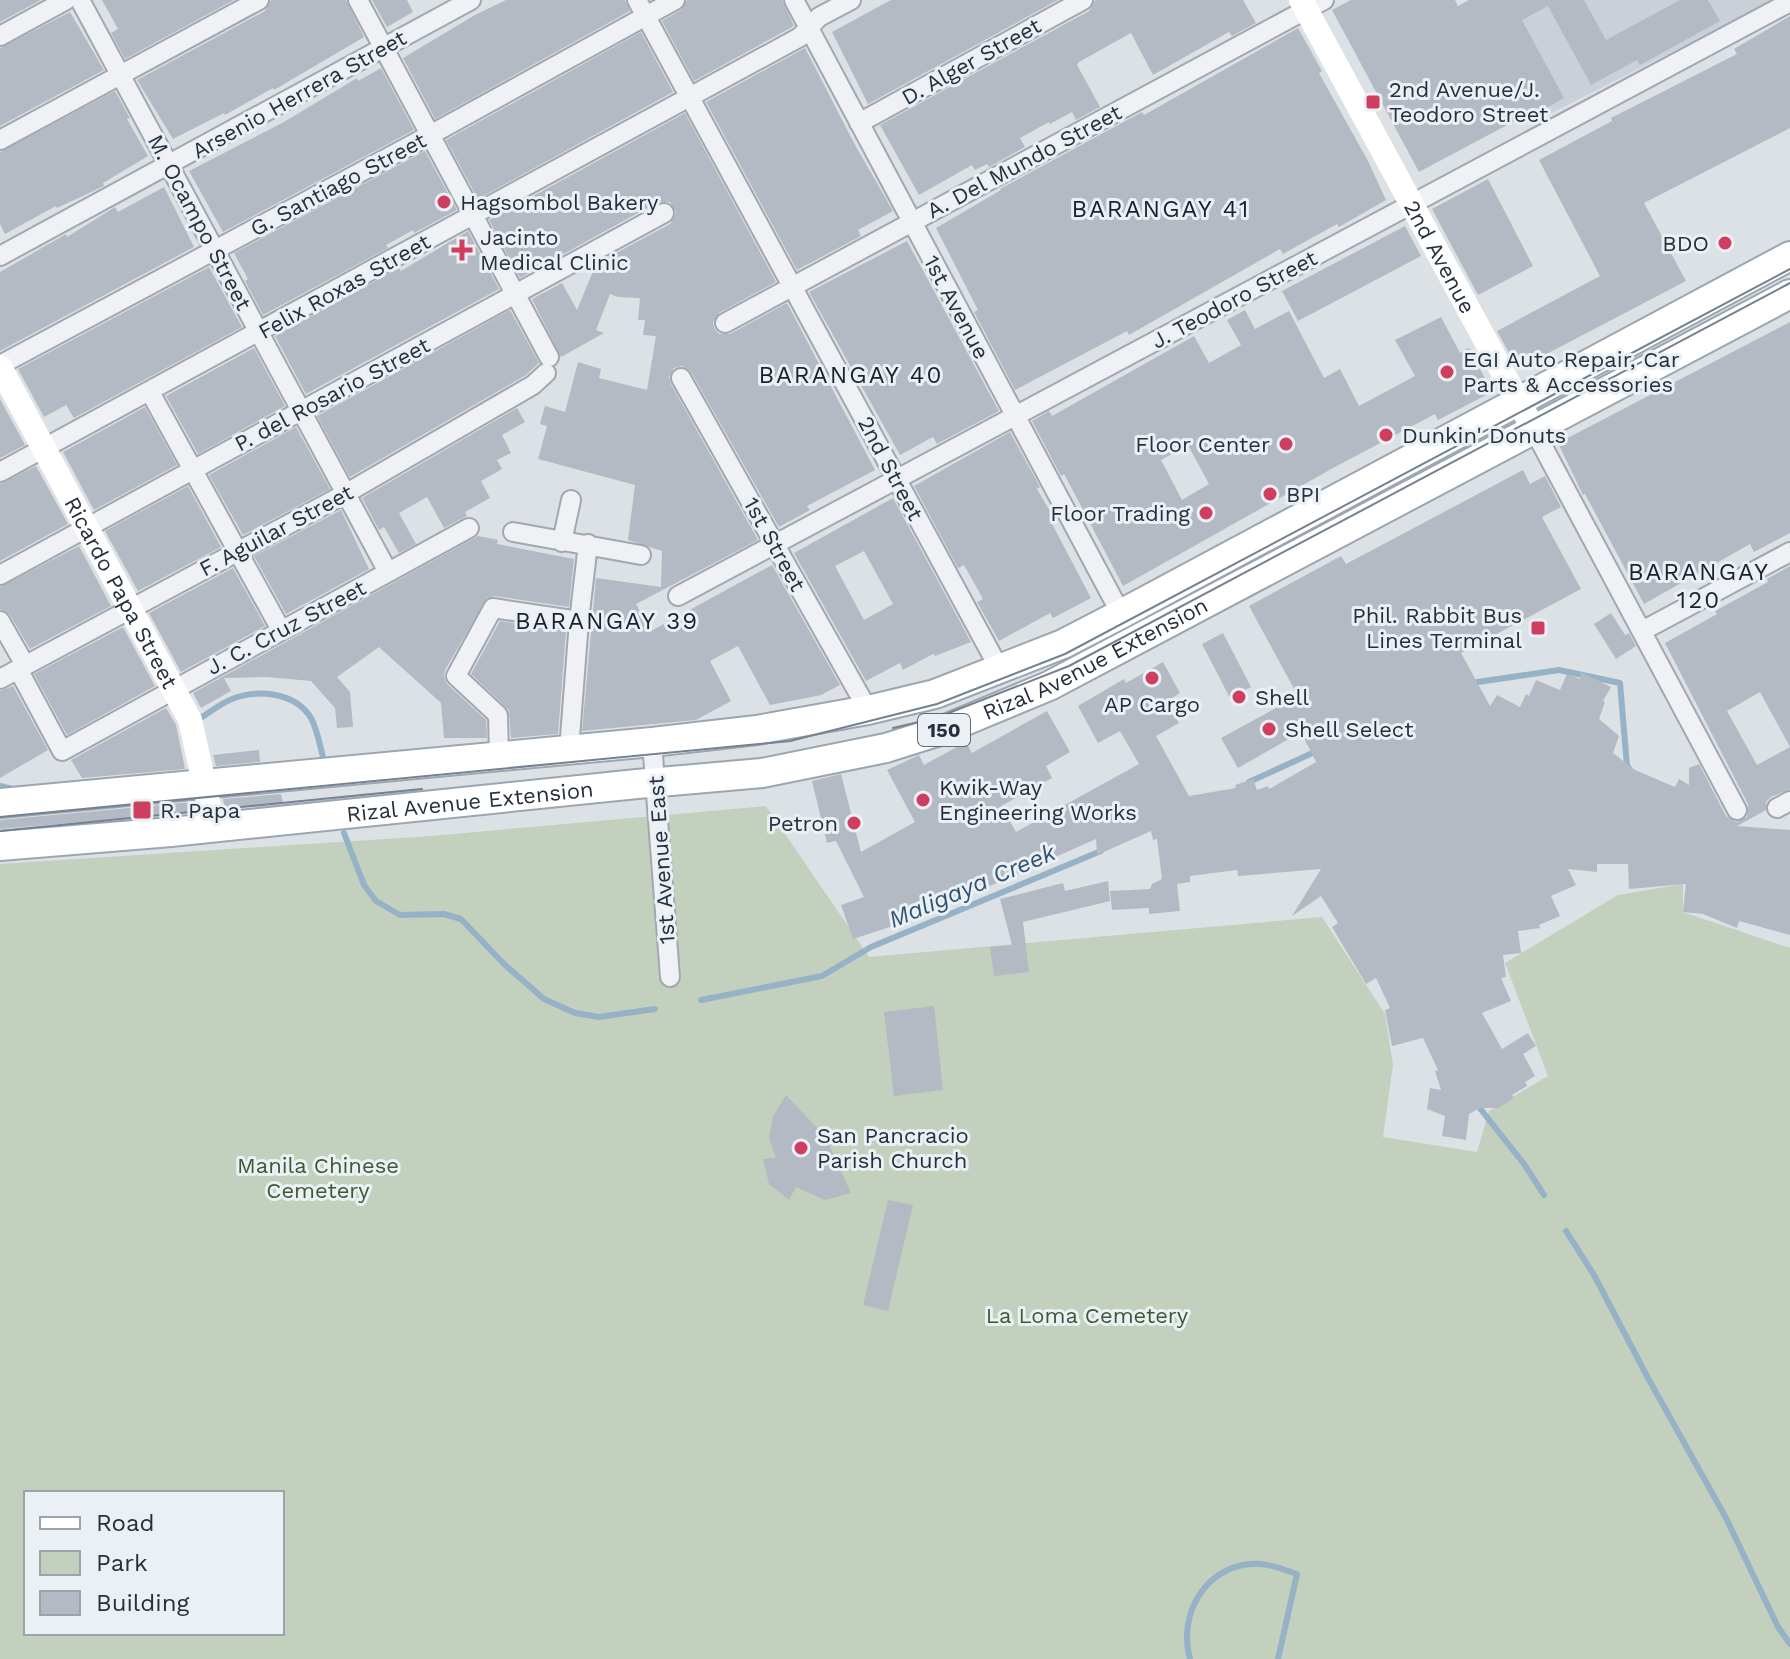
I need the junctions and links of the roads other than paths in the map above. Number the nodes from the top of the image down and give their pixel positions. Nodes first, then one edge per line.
1 (66, 0) edge
2 (80, 0) edge
3 (259, 0) edge
4 (358, 0) edge
5 (471, 0) edge
6 (675, 0) edge
7 (794, 0) edge
8 (851, 0) edge
9 (1083, 0) edge
10 (1790, 2) edge
11 (1310, 3) edge
12 (642, 8) edge
13 (809, 27) junction
14 (0, 36) edge
15 (383, 48) junction
16 (121, 73) junction
17 (690, 98) junction
18 (859, 123) junction
19 (430, 135) junction
20 (0, 140) edge
21 (169, 165) junction
22 (1411, 204) junction
23 (664, 213) dead end
24 (474, 215) junction
25 (912, 222) junction
26 (214, 250) junction
27 (0, 256) edge
28 (1790, 256) edge
29 (792, 286) junction
30 (1790, 294) edge
31 (516, 295) junction
32 (725, 323) dead end
33 (259, 332) junction
34 (0, 366) edge
35 (681, 378) dead end
36 (150, 392) junction
37 (1518, 402) junction
38 (301, 411) junction
39 (1015, 417) junction
40 (1534, 430) junction
41 (44, 449) junction
42 (193, 469) junction
43 (0, 472) edge
44 (897, 480) junction
45 (345, 494) junction
46 (571, 500) dead end
47 (86, 527) junction
48 (469, 528) dead end
49 (513, 532) dead end
50 (562, 542) junction
51 (588, 544) junction
52 (776, 544) junction
53 (239, 551) junction
54 (1790, 552) edge
55 (641, 555) dead end
56 (388, 572) junction
57 (0, 575) edge
58 (678, 596) dead end
59 (1147, 600) junction
60 (130, 609) junction
61 (1121, 614) junction
62 (0, 621) edge
63 (579, 621) junction
64 (1161, 628) junction
65 (281, 630) junction
66 (1642, 631) junction
67 (22, 667) junction
68 (1000, 670) junction
69 (0, 679) edge
70 (173, 688) junction
71 (868, 710) junction
72 (652, 742) junction
73 (569, 750) junction
74 (499, 756) junction
75 (655, 783) junction
76 (205, 784) junction
77 (0, 803) edge
78 (1737, 810) dead end
79 (214, 828) junction
80 (0, 846) edge
81 (670, 977) dead end

1 - 14 street
2 - 16 street, M. Ocampo Street
3 - 16 street
4 - 15 street
5 - 15 street, Arsenio Herrera Street
6 - 12 street, G. Santiago Street
7 - 13 street, 1st Avenue
8 - 13 street, Felix Roxas Street
9 - 18 street, D. Alger Street
10 - 22 street, J. Teodoro Street
11 - 22 street, 2nd Avenue
11 - 25 street, A. Del Mundo Street
12 - 17 street, 2nd Street
12 - 19 street, G. Santiago Street
13 - 17 street, Felix Roxas Street
13 - 18 street, 1st Avenue
15 - 19 street
15 - 21 street, Arsenio Herrera Street
16 - 20 street
16 - 21 street, M. Ocampo Street
17 - 24 street, Felix Roxas Street
17 - 29 street, 2nd Street
18 - 25 street, 1st Avenue
19 - 24 street
19 - 26 street, G. Santiago Street
21 - 26 street, M. Ocampo Street
21 - 27 street, Arsenio Herrera Street
22 - 37 street, 2nd Avenue
22 - 39 street, J. Teodoro Street
23 - 31 street, P. del Rosario Street
24 - 31 street
24 - 33 street, Felix Roxas Street
25 - 29 street, A. Del Mundo Street
25 - 39 street, 1st Avenue
26 - 33 street, M. Ocampo Street
26 - 34 street, G. Santiago Street
28 - 37 main road, Rizal Avenue Extension / 150
29 - 32 street, A. Del Mundo Street
29 - 44 street, 2nd Street
30 - 40 main road, Rizal Avenue Extension / 150
31 - 38 street, P. del Rosario Street
31 - 45 street, F. Aguilar Street
33 - 36 street, Felix Roxas Street
33 - 38 street, M. Ocampo Street
34 - 41 street, Ricardo Papa Street
35 - 52 street, 1st Street
36 - 41 street, Felix Roxas Street
36 - 42 street
37 - 40 street, 2nd Avenue
37 - 59 main road, Rizal Avenue Extension / 150
38 - 42 street, P. del Rosario Street
38 - 45 street, M. Ocampo Street
39 - 44 street, J. Teodoro Street
39 - 61 street, 1st Avenue
40 - 64 main road, Rizal Avenue Extension / 150
40 - 66 street, 2nd Avenue
41 - 43 street, Felix Roxas Street
41 - 47 street, Ricardo Papa Street
42 - 47 street, P. del Rosario Street
42 - 53 street
44 - 52 street, J. Teodoro Street
44 - 68 street, 2nd Street
45 - 53 street, F. Aguilar Street
45 - 56 street, M. Ocampo Street
46 - 50 street
47 - 57 street, P. del Rosario Street
47 - 60 street, Ricardo Papa Street
48 - 56 street, J. C. Cruz Street
49 - 50 street
50 - 51 street
51 - 55 street
51 - 63 street
52 - 58 street, J. Teodoro Street
52 - 71 street, 1st Street
53 - 60 street, F. Aguilar Street
53 - 65 street
54 - 66 street
56 - 65 street, J. C. Cruz Street
59 - 61 main road, Rizal Avenue Extension / 150
59 - 64 main road
60 - 67 street, F. Aguilar Street
60 - 70 street, Ricardo Papa Street
61 - 68 main road, Rizal Avenue Extension / 150
62 - 67 street
63 - 73 street
63 - 74 street
64 - 75 main road, Rizal Avenue Extension / 150
65 - 70 street, J. C. Cruz Street
66 - 78 street, 2nd Avenue
67 - 69 street, F. Aguilar Street
67 - 70 street, J. C. Cruz Street
68 - 71 main road, Rizal Avenue Extension / 150
70 - 76 street, Ricardo Papa Street
71 - 72 main road, Rizal Avenue Extension / 150
72 - 73 main road, Rizal Avenue Extension / 150
72 - 75 street, 1st Avenue East
73 - 74 main road, Rizal Avenue Extension / 150
74 - 76 main road, Rizal Avenue Extension / 150
75 - 79 main road, Rizal Avenue Extension / 150
75 - 81 street, 1st Avenue East
76 - 77 main road, Rizal Avenue Extension / 150
76 - 79 street, Ricardo Papa Street
79 - 80 main road, Rizal Avenue Extension / 150

